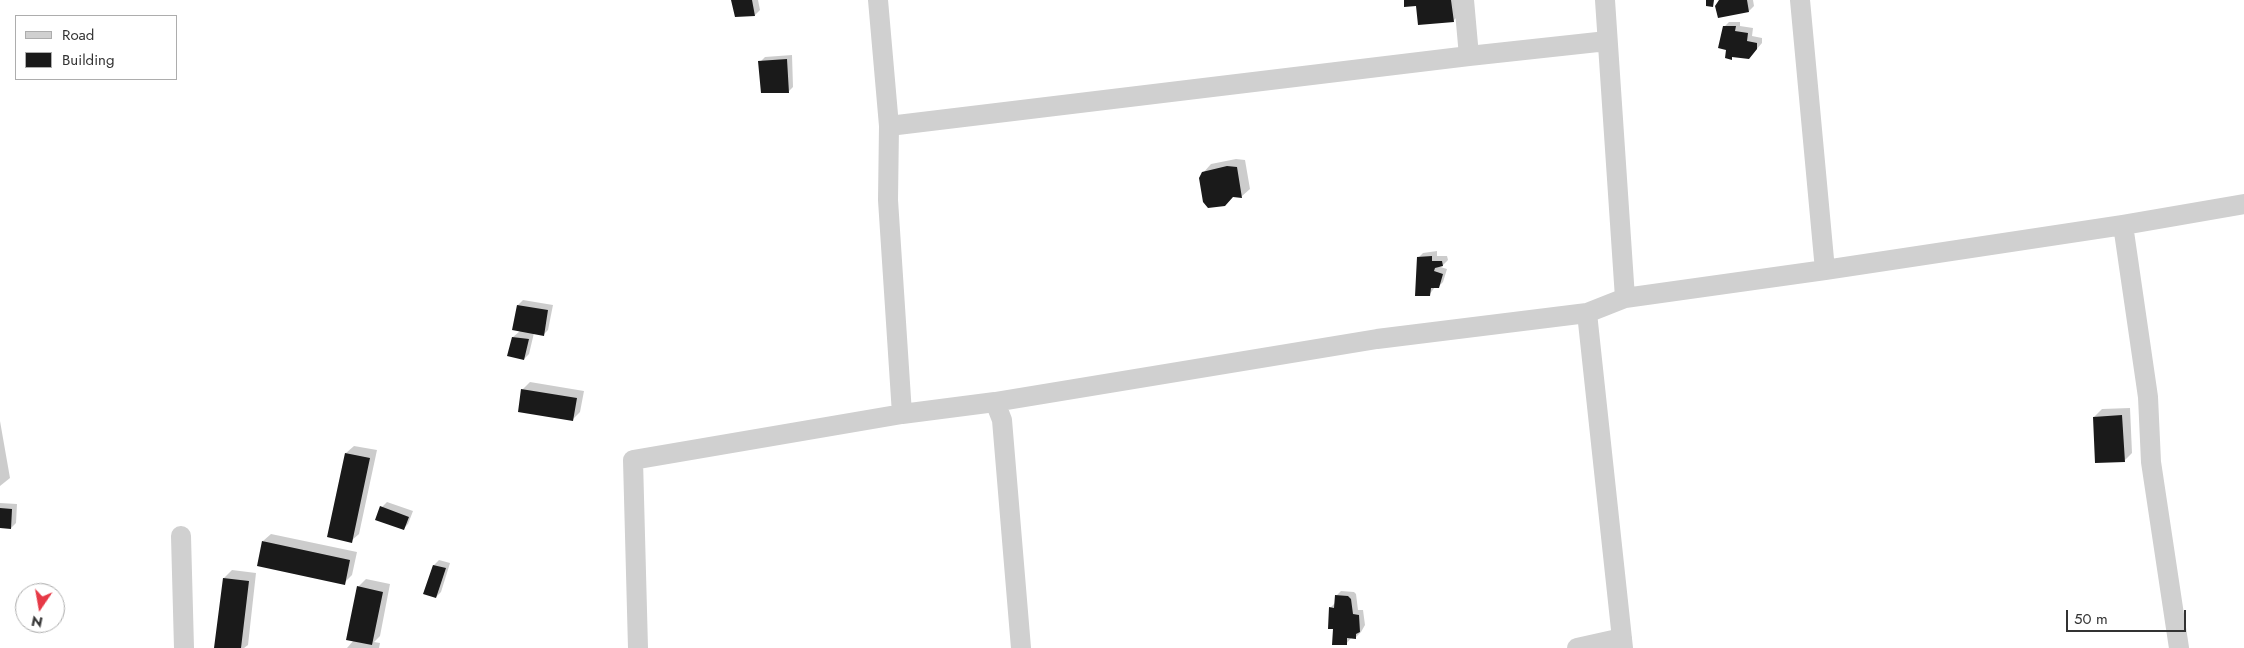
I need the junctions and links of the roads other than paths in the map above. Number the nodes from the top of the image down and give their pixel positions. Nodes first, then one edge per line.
1 (878, 0) edge
2 (1464, 0) edge
3 (1605, 0) edge
4 (1800, 0) edge
5 (1607, 41) junction
6 (1469, 56) junction
7 (889, 126) junction
8 (2244, 204) edge
9 (2123, 225) junction
10 (1825, 270) junction
11 (1625, 298) junction
12 (1587, 313) junction
13 (996, 402) junction
14 (902, 414) junction
15 (181, 536) dead end
16 (1622, 643) edge
17 (184, 648) edge
18 (638, 648) edge
19 (1021, 648) edge
20 (1576, 648) edge
21 (2179, 648) edge

1 - 7 street
2 - 6 street
3 - 5 street
4 - 10 street
5 - 6 street
5 - 11 street
6 - 7 street
7 - 14 street
8 - 9 street
9 - 10 street
9 - 21 street
10 - 11 street
11 - 12 street
12 - 13 street
12 - 16 street
13 - 14 street
13 - 19 street
14 - 18 street
15 - 17 street
16 - 20 street

